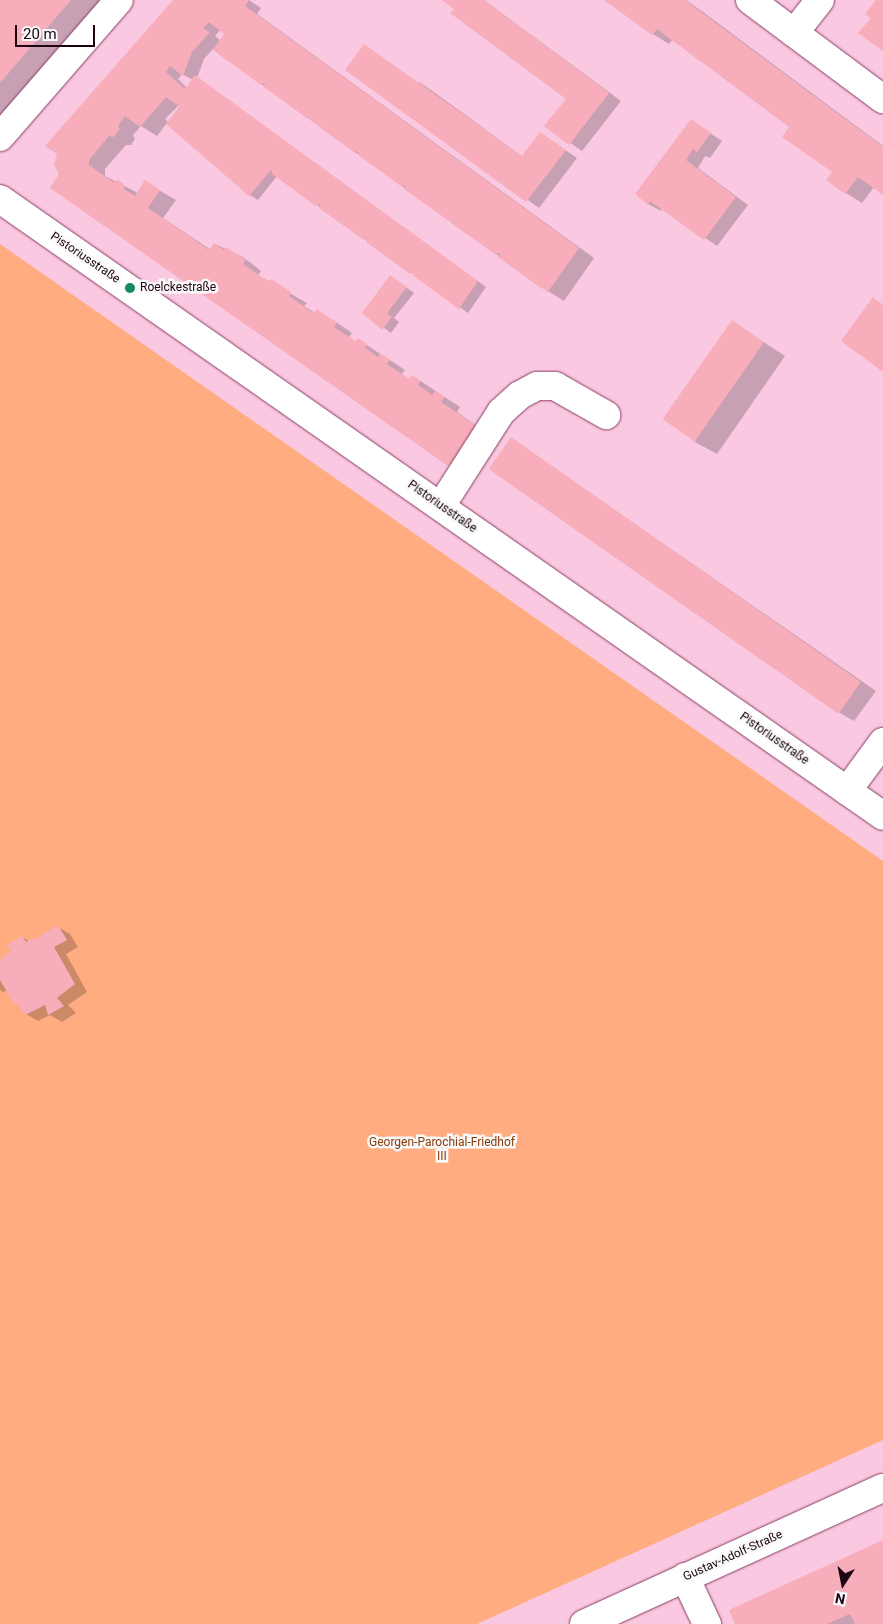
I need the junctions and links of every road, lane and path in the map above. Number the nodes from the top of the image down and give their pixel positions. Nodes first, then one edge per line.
1 (119, 0) edge
2 (750, 0) edge
3 (820, 0) edge
4 (794, 33) junction
5 (883, 99) edge
6 (0, 137) edge
7 (0, 199) edge
8 (606, 415) dead end
9 (441, 506) junction
10 (883, 742) edge
11 (847, 791) junction
12 (883, 816) edge
13 (883, 1488) edge
14 (685, 1577) junction
15 (584, 1624) edge
16 (707, 1624) edge

1 - 6 street
2 - 4 street
3 - 4 street
4 - 5 street
7 - 9 street, Pistoriusstraße
8 - 9 street
9 - 11 street, Pistoriusstraße
10 - 11 street
11 - 12 street, Pistoriusstraße
13 - 14 street, Gustav-Adolf-Straße
14 - 15 street, Gustav-Adolf-Straße
14 - 16 street

